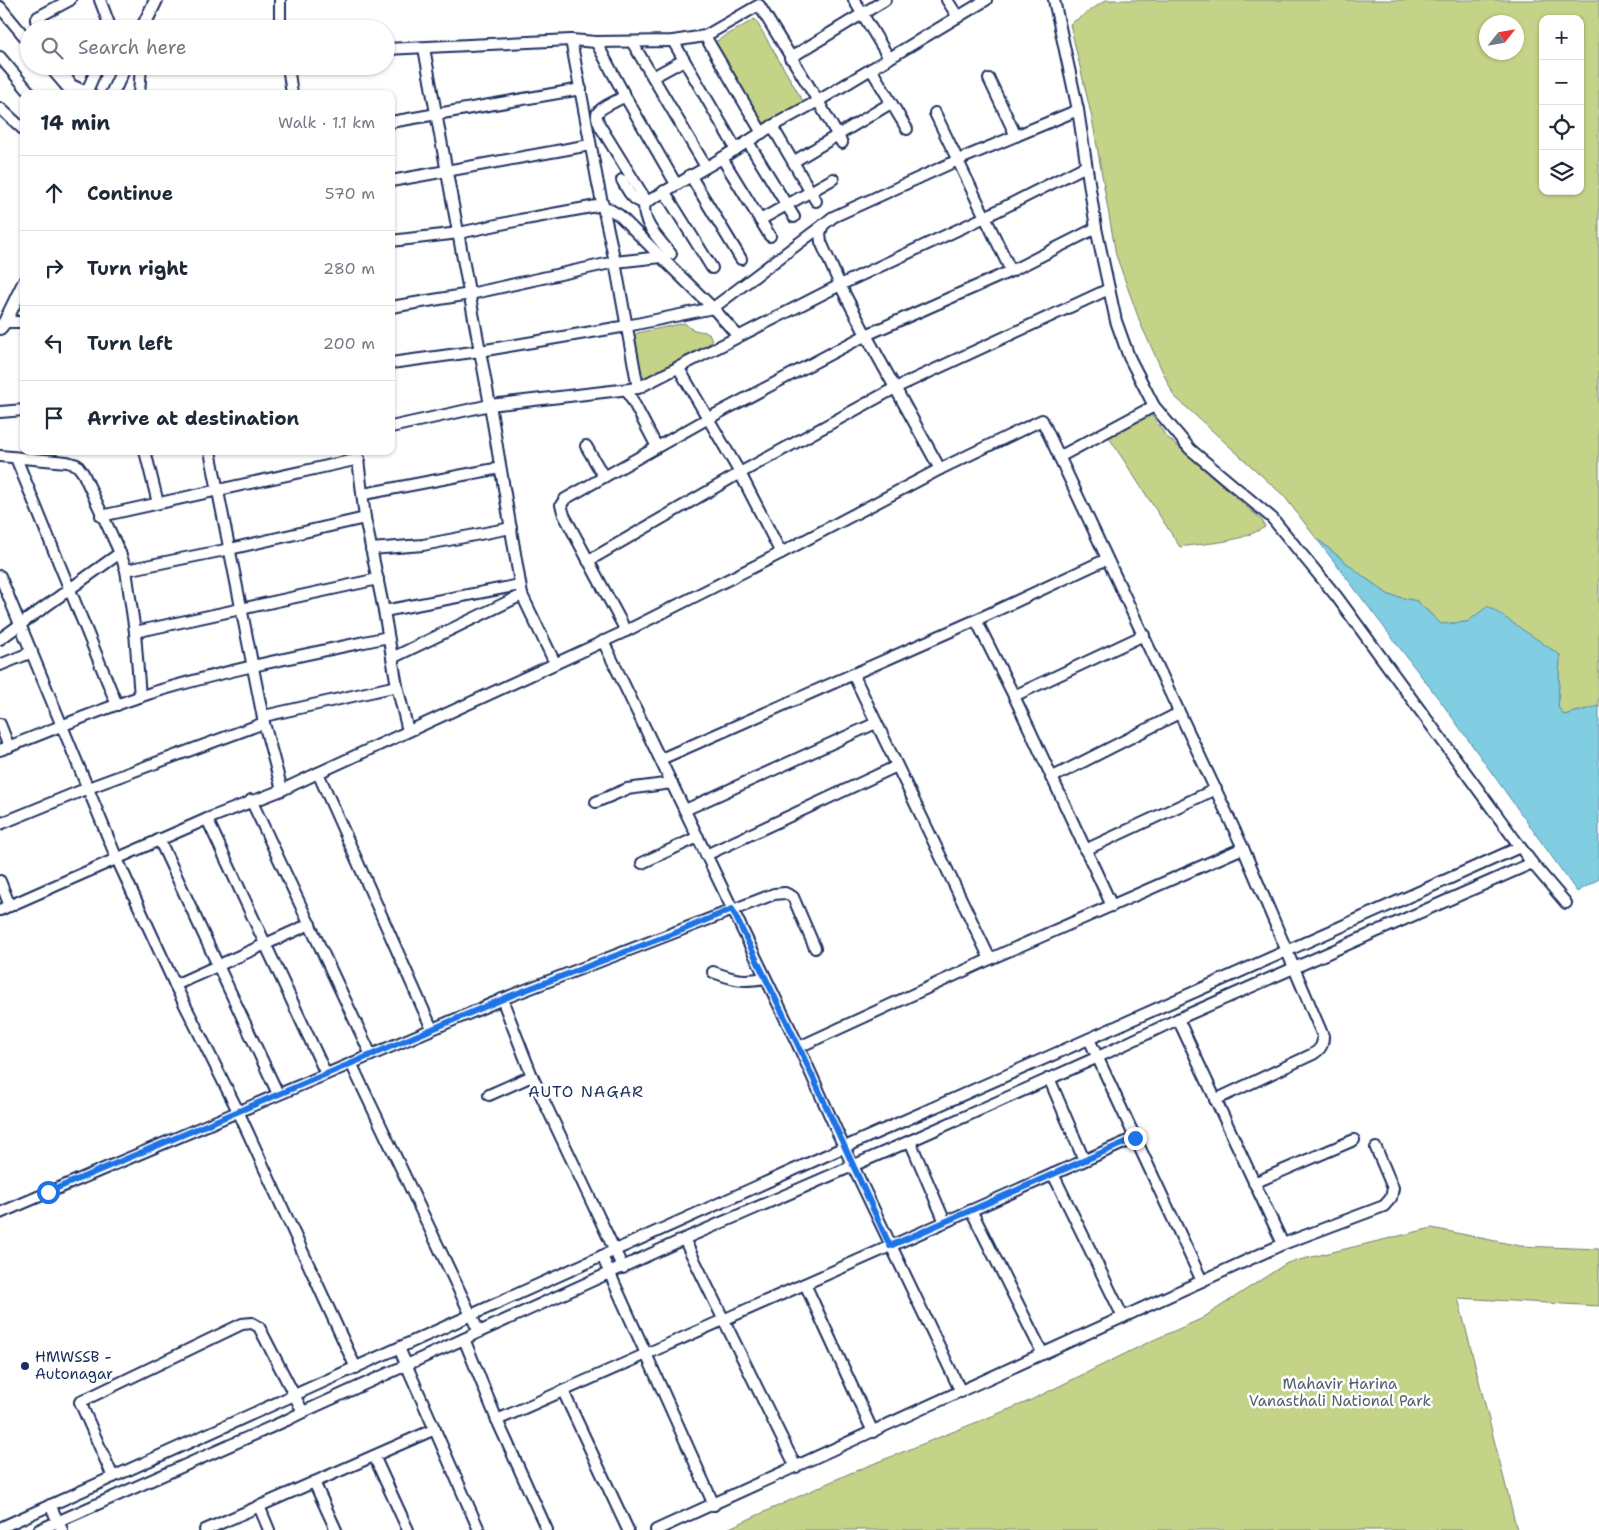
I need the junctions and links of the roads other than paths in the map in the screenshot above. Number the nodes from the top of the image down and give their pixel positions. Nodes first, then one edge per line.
1 (70, 0) edge
2 (100, 0) edge
3 (156, 0) edge
4 (280, 0) edge
5 (854, 0) edge
6 (885, 0) edge
7 (948, 0) edge
8 (986, 0) edge
9 (1054, 0) edge
10 (761, 2) edge
11 (0, 8) edge
12 (863, 14) junction
13 (958, 17) junction
14 (36, 20) edge
15 (108, 20) edge
16 (146, 20) edge
17 (280, 20) edge
18 (20, 31) edge
19 (705, 36) junction
20 (571, 40) junction
21 (673, 41) junction
22 (596, 42) junction
23 (632, 42) junction
24 (424, 48) junction
25 (395, 49) edge
26 (0, 57) edge
27 (790, 58) junction
28 (889, 58) junction
29 (684, 60) junction
30 (871, 69) junction
31 (56, 75) edge
32 (65, 75) edge
33 (95, 75) edge
34 (120, 75) edge
35 (140, 75) edge
36 (289, 75) edge
37 (653, 77) junction
38 (989, 78) dead end
39 (581, 88) junction
40 (28, 90) edge
41 (69, 90) edge
42 (82, 90) edge
43 (90, 90) edge
44 (114, 90) edge
45 (139, 90) edge
46 (291, 90) edge
47 (625, 96) junction
48 (818, 101) junction
49 (891, 103) junction
50 (0, 108) edge
51 (1078, 110) junction
52 (936, 113) dead end
53 (437, 115) junction
54 (395, 121) edge
55 (20, 126) edge
56 (772, 126) junction
57 (907, 129) dead end
58 (762, 132) junction
59 (1016, 136) junction
60 (840, 139) junction
61 (748, 142) junction
62 (590, 145) junction
63 (736, 149) junction
64 (722, 158) junction
65 (958, 160) junction
66 (793, 162) junction
67 (706, 166) junction
68 (1086, 166) junction
69 (447, 170) junction
70 (690, 175) junction
71 (833, 178) dead end
72 (395, 180) edge
73 (622, 180) dead end
74 (676, 184) junction
75 (664, 191) junction
76 (813, 196) junction
77 (646, 202) junction
78 (602, 205) junction
79 (786, 205) junction
80 (985, 216) junction
81 (794, 217) dead end
82 (760, 220) junction
83 (829, 220) junction
84 (1096, 228) junction
85 (459, 233) junction
86 (770, 236) dead end
87 (395, 241) edge
88 (666, 256) junction
89 (741, 259) dead end
90 (615, 262) junction
91 (712, 268) dead end
92 (1011, 271) junction
93 (840, 285) junction
94 (1109, 289) junction
95 (20, 291) edge
96 (470, 294) junction
97 (395, 306) edge
98 (714, 308) junction
99 (20, 323) edge
100 (2, 325) edge
101 (626, 326) junction
102 (866, 335) junction
103 (738, 336) junction
104 (480, 351) junction
105 (395, 362) edge
106 (678, 367) junction
107 (638, 388) junction
108 (895, 388) junction
109 (627, 390) junction
110 (490, 405) junction
111 (1154, 406) junction
112 (20, 410) edge
113 (0, 412) edge
114 (706, 419) junction
115 (395, 426) edge
116 (586, 446) dead end
117 (657, 447) junction
118 (146, 455) edge
119 (211, 455) edge
120 (358, 455) edge
121 (0, 456) edge
122 (1059, 457) junction
123 (16, 458) junction
124 (500, 468) junction
125 (940, 469) junction
126 (740, 473) junction
127 (604, 477) junction
128 (217, 490) junction
129 (364, 494) junction
130 (158, 503) junction
131 (101, 516) junction
132 (365, 518) junction
133 (511, 528) junction
134 (230, 549) junction
135 (371, 549) junction
136 (781, 553) junction
137 (120, 554) junction
138 (1107, 559) junction
139 (588, 561) junction
140 (126, 570) junction
141 (0, 576) edge
142 (378, 579) junction
143 (70, 590) junction
144 (521, 590) junction
145 (242, 608) junction
146 (384, 610) junction
147 (976, 620) junction
148 (20, 623) junction
149 (626, 631) junction
150 (135, 632) junction
151 (1144, 635) junction
152 (388, 637) junction
153 (0, 639) edge
154 (603, 641) junction
155 (32, 652) junction
156 (392, 658) junction
157 (556, 663) junction
158 (0, 665) edge
159 (254, 665) junction
160 (853, 674) junction
161 (396, 686) junction
162 (1014, 696) junction
163 (140, 697) junction
164 (117, 704) junction
165 (1179, 713) junction
166 (264, 720) junction
167 (876, 723) junction
168 (0, 724) edge
169 (62, 726) junction
170 (408, 731) junction
171 (5, 749) edge
172 (661, 759) junction
173 (898, 766) junction
174 (318, 773) junction
175 (1051, 778) junction
176 (672, 783) junction
177 (88, 788) junction
178 (282, 790) junction
179 (1216, 790) junction
180 (251, 800) junction
181 (596, 802) dead end
182 (685, 810) junction
183 (207, 819) junction
184 (0, 824) edge
185 (698, 837) junction
186 (159, 840) junction
187 (1520, 847) junction
188 (1243, 848) junction
189 (1085, 850) junction
190 (706, 855) junction
191 (117, 859) junction
192 (1532, 863) junction
193 (642, 864) dead end
194 (0, 881) edge
195 (1566, 903) dead end
196 (10, 906) junction
197 (1112, 906) junction
198 (732, 909) junction
199 (0, 910) edge
200 (310, 924) junction
201 (265, 945) junction
202 (815, 948) dead end
203 (1287, 952) junction
204 (990, 959) junction
205 (218, 966) junction
206 (1294, 968) junction
207 (713, 972) dead end
208 (765, 978) junction
209 (175, 985) junction
210 (502, 999) junction
211 (1178, 1019) junction
212 (432, 1029) junction
213 (1089, 1039) junction
214 (799, 1047) junction
215 (372, 1055) junction
216 (1098, 1057) junction
217 (351, 1063) junction
218 (326, 1074) junction
219 (532, 1076) junction
220 (1049, 1078) junction
221 (278, 1094) junction
222 (489, 1095) dead end
223 (1215, 1100) junction
224 (238, 1111) junction
225 (1135, 1138) junction
226 (1354, 1140) dead end
227 (910, 1141) junction
228 (844, 1147) junction
229 (1376, 1148) dead end
230 (1084, 1160) junction
231 (853, 1165) junction
232 (1053, 1174) junction
233 (1254, 1182) junction
234 (971, 1210) junction
235 (0, 1213) edge
236 (945, 1222) junction
237 (684, 1239) junction
238 (1282, 1244) junction
239 (890, 1246) junction
240 (614, 1250) junction
241 (602, 1256) junction
242 (622, 1268) junction
243 (610, 1273) junction
244 (1202, 1281) junction
245 (805, 1284) junction
246 (470, 1315) junction
247 (1123, 1317) junction
248 (724, 1320) junction
249 (479, 1332) junction
250 (464, 1339) junction
251 (399, 1348) junction
252 (646, 1354) junction
253 (1043, 1354) junction
254 (406, 1366) junction
255 (356, 1368) junction
256 (562, 1391) junction
257 (961, 1392) junction
258 (295, 1396) junction
259 (303, 1412) junction
260 (497, 1420) junction
261 (435, 1429) junction
262 (873, 1432) junction
263 (374, 1456) junction
264 (796, 1467) junction
265 (113, 1477) junction
266 (314, 1482) junction
267 (714, 1505) junction
268 (50, 1506) junction
269 (258, 1506) junction
270 (60, 1526) edge
271 (0, 1528) edge
272 (39, 1530) edge
273 (205, 1530) edge
274 (269, 1530) edge
275 (336, 1530) edge
276 (408, 1530) edge
277 (479, 1530) edge
278 (547, 1530) edge
279 (628, 1530) edge
280 (656, 1530) edge

1 - 14 street
2 - 15 street
3 - 16 street
4 - 17 street
5 - 12 street
6 - 12 street
7 - 13 street
8 - 13 street
9 - 51 street
10 - 19 street
10 - 27 street
11 - 18 street
12 - 27 street
12 - 28 street
13 - 28 street
19 - 21 street
19 - 58 street
20 - 22 street
20 - 24 street
20 - 39 street
21 - 23 street
21 - 29 street
22 - 23 street
22 - 47 street
23 - 37 street
24 - 25 street
24 - 53 street
26 - 40 street
27 - 48 street
28 - 30 street
29 - 37 street
29 - 63 street
30 - 48 street
30 - 49 street
31 - 41 street
32 - 42 street
33 - 43 street
34 - 44 street
35 - 45 street
36 - 46 street
37 - 67 street
38 - 59 street
39 - 53 street
39 - 62 street
47 - 74 street
47 - 77 street
48 - 56 street
48 - 60 street
49 - 57 street
49 - 60 street
50 - 55 street
51 - 59 street
51 - 68 street
52 - 65 street
53 - 54 street
53 - 69 street
56 - 58 street
56 - 66 street
58 - 61 street
59 - 65 street
60 - 66 street
61 - 63 street
61 - 79 street
62 - 69 street
62 - 78 street
63 - 64 street
64 - 67 street
64 - 82 street
65 - 80 street
65 - 83 street
66 - 76 street
67 - 70 street
68 - 80 street
68 - 84 street
69 - 72 street
69 - 85 street
70 - 74 street
70 - 89 street
71 - 76 street
73 - 77 street
74 - 75 street
75 - 77 street
75 - 91 street
76 - 79 street
77 - 88 street
78 - 85 street
78 - 88 street
78 - 90 street
79 - 81 street
79 - 82 street
80 - 92 street
80 - 93 street
82 - 86 street
83 - 93 street
83 - 98 street
84 - 92 street
84 - 94 street
85 - 87 street
85 - 96 street
88 - 90 street
88 - 98 street
90 - 96 street
90 - 101 street
92 - 102 street
93 - 102 street
93 - 103 street
94 - 108 street
94 - 111 street
95 - 100 street
96 - 97 street
96 - 104 street
98 - 101 street
98 - 103 street
99 - 100 street
101 - 104 street
101 - 107 street
102 - 108 street
102 - 114 street
103 - 106 street
104 - 105 street
104 - 110 street
106 - 107 street
106 - 114 street
107 - 109 street
108 - 125 street
108 - 126 street
109 - 110 street
109 - 117 street
110 - 115 street
110 - 124 street
111 - 122 street
111 - 187 street
112 - 113 street
114 - 117 street
114 - 126 street
116 - 127 street
117 - 127 street
118 - 130 street
119 - 128 street
120 - 128 street
120 - 129 street
121 - 123 street
122 - 125 street
122 - 138 street
123 - 131 street
123 - 143 street
124 - 129 street
124 - 133 street
125 - 136 street
126 - 136 street
126 - 139 street
127 - 139 street
128 - 130 street
128 - 134 street
129 - 132 street
130 - 131 street
131 - 137 street
132 - 134 street
132 - 135 street
133 - 135 street
133 - 144 street
134 - 140 street
134 - 145 street
135 - 142 street
136 - 149 street
137 - 140 street
137 - 143 street
138 - 147 street
138 - 151 street
139 - 149 street
140 - 150 street
141 - 148 street
142 - 145 street
142 - 146 street
143 - 148 street
143 - 164 street
144 - 146 street
144 - 156 street
144 - 157 street
145 - 150 street
145 - 159 street
146 - 152 street
147 - 160 street
147 - 162 street
148 - 153 street
148 - 155 street
149 - 154 street
150 - 163 street
151 - 162 street
151 - 165 street
152 - 156 street
152 - 159 street
154 - 157 street
154 - 172 street
155 - 158 street
155 - 169 street
156 - 161 street
157 - 170 street
159 - 163 street
159 - 166 street
160 - 167 street
160 - 172 street
161 - 166 street
161 - 170 street
162 - 175 street
163 - 164 street
164 - 169 street
165 - 175 street
165 - 179 street
166 - 177 street
166 - 178 street
167 - 173 street
167 - 182 street
168 - 171 street
169 - 171 street
169 - 177 street
170 - 174 street
172 - 176 street
173 - 190 street
173 - 204 street
174 - 178 street
174 - 212 street
175 - 189 street
176 - 181 street
176 - 182 street
177 - 184 street
177 - 191 street
178 - 180 street
179 - 188 street
179 - 189 street
180 - 183 street
180 - 200 street
182 - 185 street
183 - 186 street
183 - 201 street
185 - 190 street
185 - 193 street
186 - 191 street
186 - 205 street
187 - 192 street
187 - 203 street
188 - 197 street
188 - 203 street
189 - 197 street
190 - 198 street
191 - 196 street
191 - 209 street
192 - 195 street
192 - 206 street
194 - 196 street
196 - 199 street
197 - 204 street
198 - 202 street
198 - 208 street
198 - 210 street
200 - 201 street
200 - 215 street
201 - 205 street
201 - 218 street
203 - 206 street
203 - 213 street
204 - 214 street
205 - 209 street
205 - 221 street
206 - 211 street
206 - 223 street
207 - 208 street
208 - 214 street
209 - 224 street
210 - 212 street
210 - 219 street
211 - 216 street
211 - 223 street
212 - 215 street
213 - 216 street
213 - 228 street
214 - 228 street
215 - 217 street
216 - 220 street
216 - 225 street
217 - 218 street
217 - 246 street
218 - 221 street
219 - 222 street
219 - 240 street
220 - 227 street
220 - 230 street
221 - 224 street
223 - 233 street
224 - 235 street
224 - 255 street
225 - 230 street
225 - 244 street
226 - 233 street
227 - 231 street
227 - 236 street
228 - 231 street
228 - 240 street
229 - 238 street
230 - 232 street
231 - 237 street
231 - 239 street
232 - 234 street
232 - 247 street
233 - 238 street
234 - 236 street
234 - 253 street
236 - 239 street
237 - 242 street
237 - 248 street
238 - 244 street
239 - 245 street
239 - 257 street
240 - 241 street
240 - 242 street
241 - 243 street
241 - 246 street
242 - 243 street
243 - 249 street
243 - 252 street
244 - 247 street
245 - 248 street
245 - 262 street
246 - 249 street
246 - 251 street
247 - 253 street
248 - 252 street
248 - 264 street
249 - 250 street
250 - 254 street
250 - 260 street
251 - 254 street
251 - 255 street
252 - 256 street
252 - 267 street
253 - 257 street
254 - 259 street
254 - 261 street
255 - 258 street
256 - 260 street
256 - 279 street
257 - 262 street
258 - 259 street
258 - 265 street
258 - 265 street
259 - 270 street
260 - 278 street
261 - 263 street
261 - 277 street
262 - 264 street
263 - 266 street
263 - 276 street
264 - 267 street
265 - 268 street
266 - 269 street
266 - 275 street
267 - 280 street
268 - 270 street
268 - 271 street
269 - 273 street
269 - 274 street
270 - 272 street

